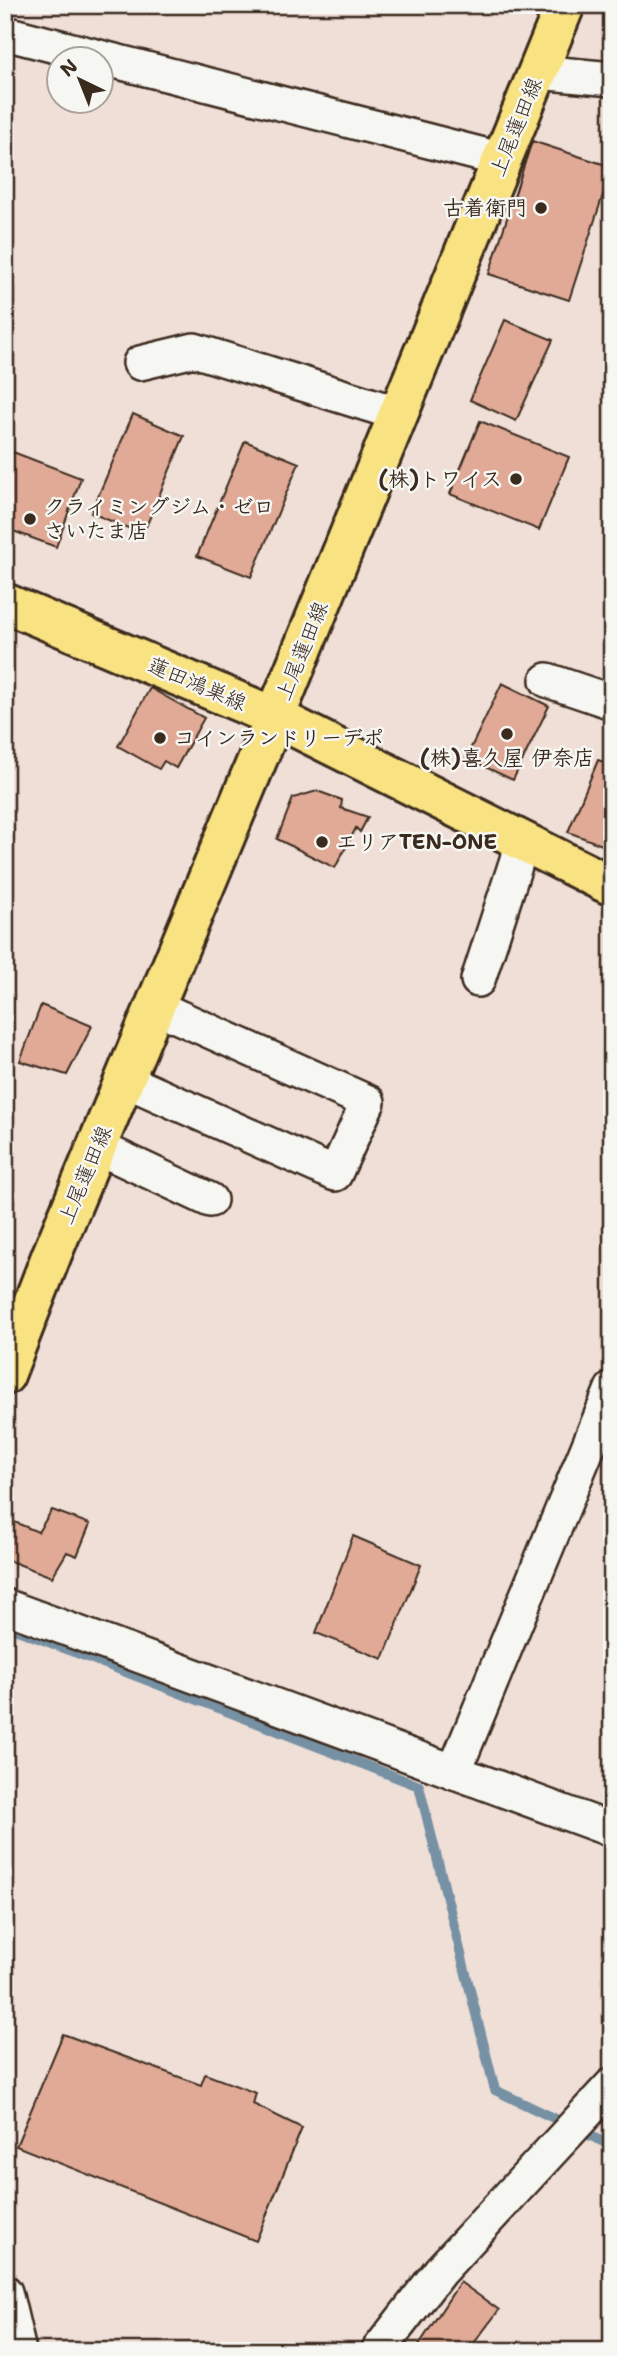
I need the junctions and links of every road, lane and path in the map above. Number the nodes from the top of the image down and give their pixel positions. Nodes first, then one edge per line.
1 (565, 5) edge
2 (5, 33) edge
3 (538, 72) junction
4 (612, 79) edge
5 (503, 160) junction
6 (140, 363) dead end
7 (399, 414) junction
8 (5, 603) edge
9 (547, 680) dead end
10 (612, 702) edge
11 (275, 717) junction
12 (523, 841) junction
13 (612, 886) edge
14 (478, 981) dead end
15 (156, 1007) junction
16 (125, 1080) junction
17 (97, 1147) junction
18 (210, 1200) dead end
19 (5, 1375) edge
20 (612, 1389) edge
21 (5, 1606) edge
22 (454, 1772) junction
23 (612, 1830) edge
24 (612, 2085) edge
25 (5, 2292) edge
26 (19, 2351) edge
27 (378, 2351) edge

1 - 3 main road, 上尾蓮田線
2 - 5 street
3 - 4 street
3 - 5 main road, 上尾蓮田線
5 - 7 main road, 上尾蓮田線
6 - 7 street
7 - 11 main road, 上尾蓮田線
8 - 11 main road, 蓮田鴻巣線
9 - 10 street
11 - 12 main road, 蓮田鴻巣線
11 - 15 main road, 上尾蓮田線
12 - 13 main road, 蓮田鴻巣線
12 - 14 street
15 - 16 main road, 上尾蓮田線
15 - 16 street
16 - 17 main road, 上尾蓮田線
17 - 18 street
17 - 19 main road, 上尾蓮田線
20 - 22 street
21 - 22 street
22 - 23 street
24 - 27 street
25 - 26 street

